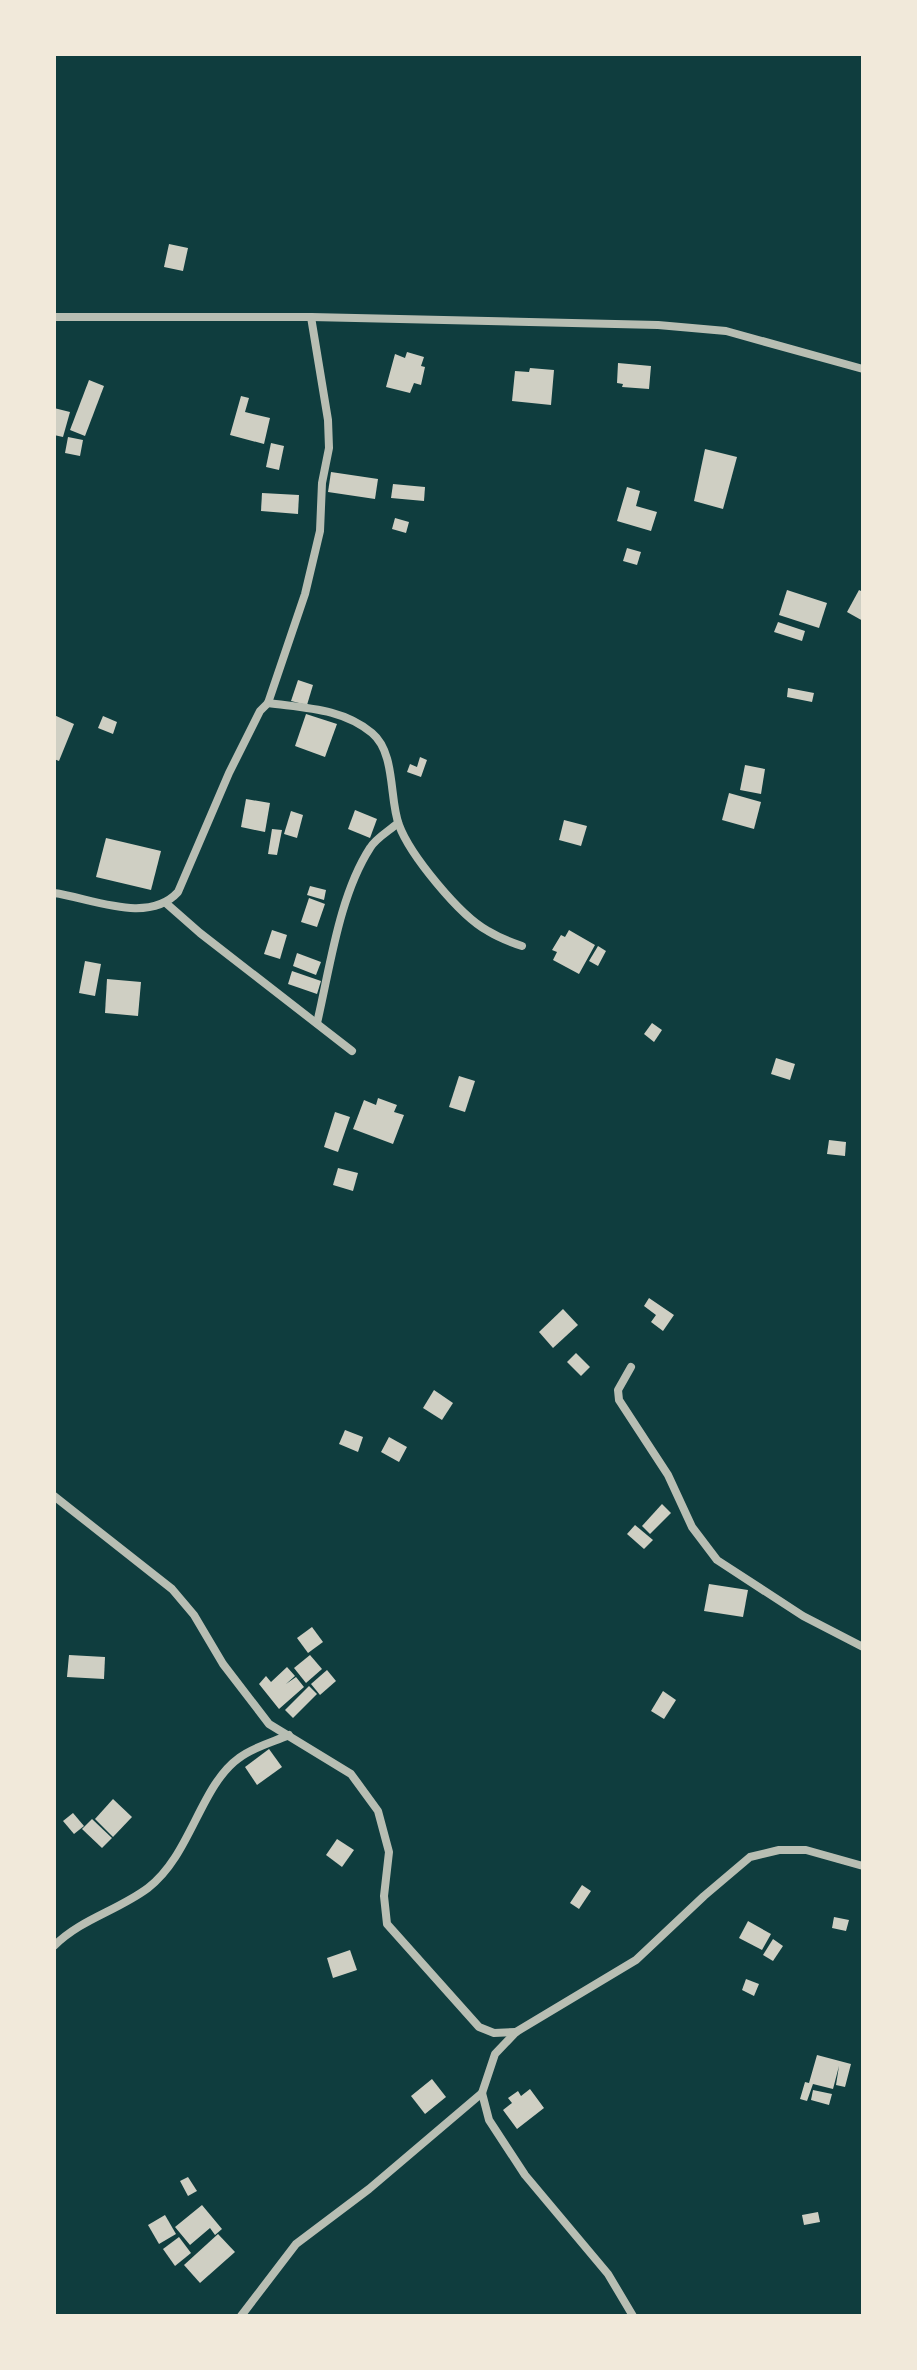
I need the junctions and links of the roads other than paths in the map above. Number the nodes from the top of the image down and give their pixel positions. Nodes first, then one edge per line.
1 (54, 317) edge
2 (311, 317) junction
3 (863, 369) edge
4 (268, 703) junction
5 (398, 823) junction
6 (54, 893) edge
7 (167, 904) junction
8 (522, 946) dead end
9 (317, 1023) junction
10 (352, 1051) dead end
11 (631, 1367) dead end
12 (54, 1496) edge
13 (863, 1647) edge
14 (289, 1735) junction
15 (863, 1866) edge
16 (54, 1946) edge
17 (516, 2032) junction
18 (482, 2093) junction
19 (241, 2316) edge
20 (633, 2316) edge

1 - 2 street
2 - 3 street
2 - 4 street
4 - 5 street
4 - 7 street
5 - 8 street
5 - 9 street
6 - 7 street
7 - 9 street
9 - 10 street
11 - 13 street
12 - 14 street
14 - 16 street
14 - 17 street
15 - 17 street
17 - 18 street
18 - 19 street
18 - 20 street

